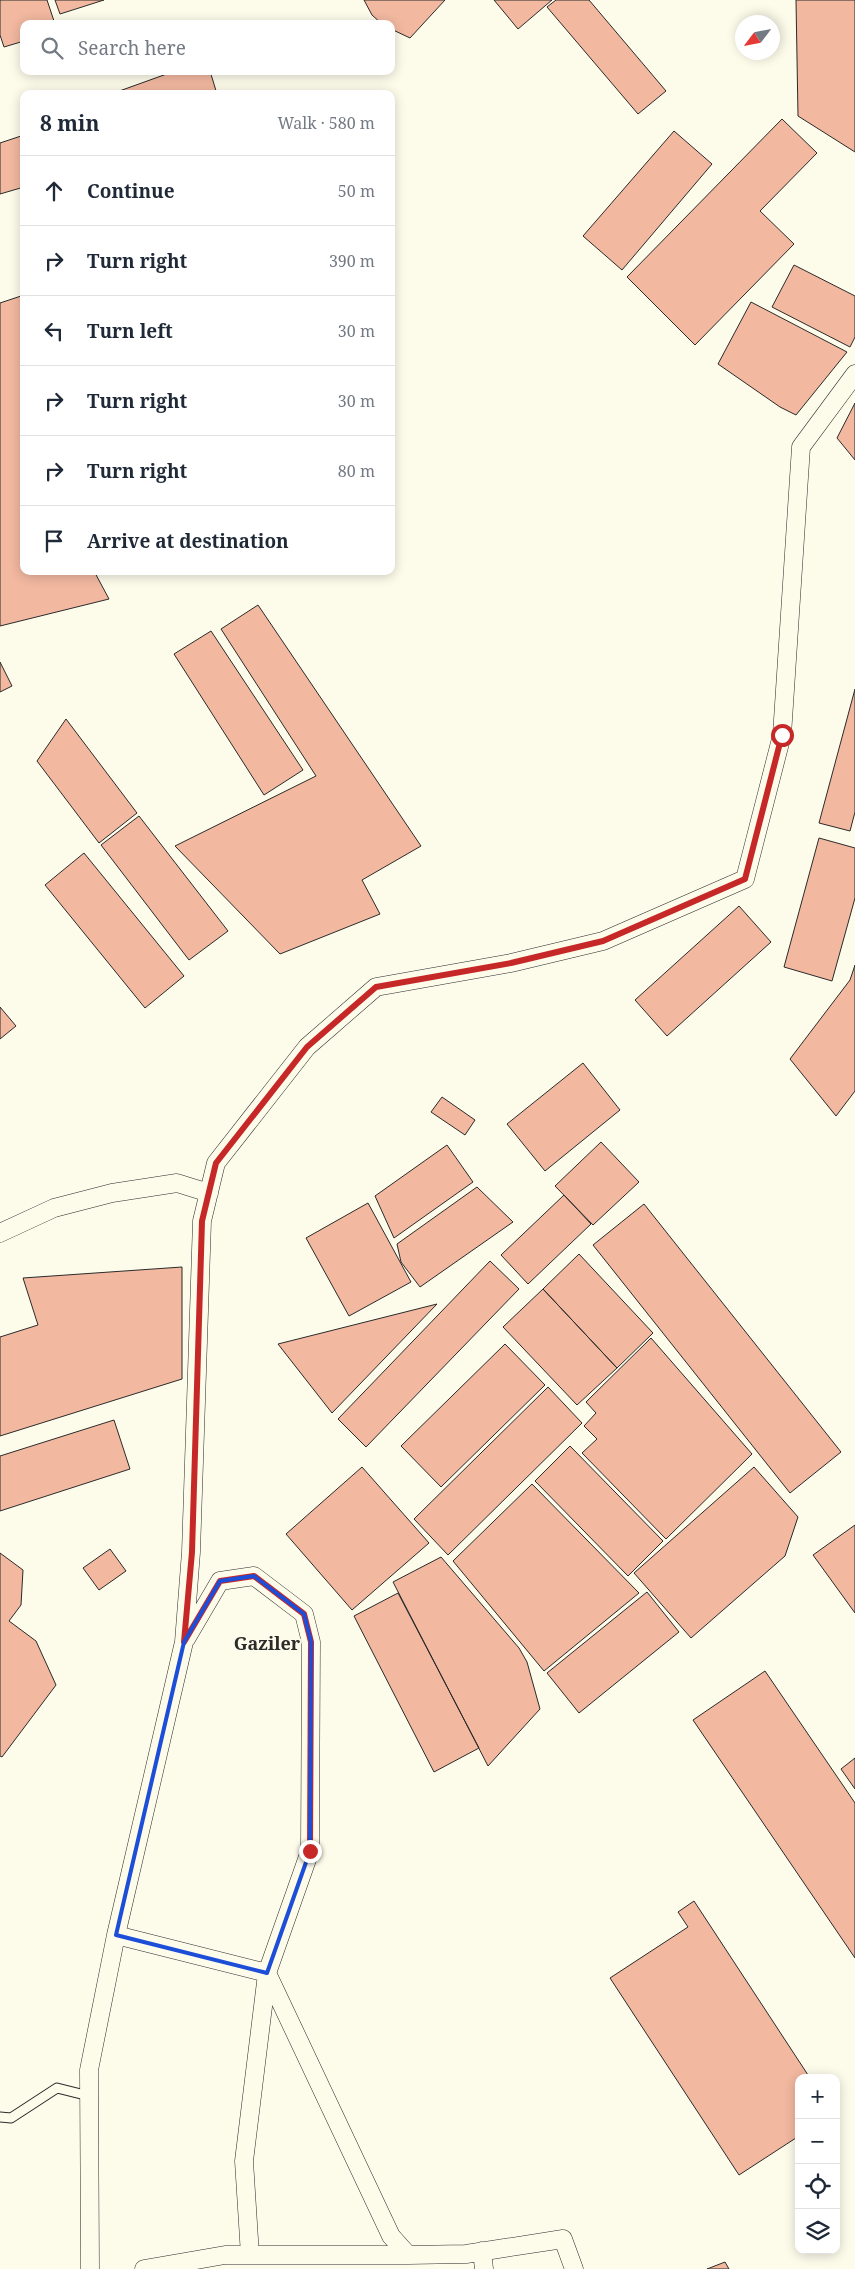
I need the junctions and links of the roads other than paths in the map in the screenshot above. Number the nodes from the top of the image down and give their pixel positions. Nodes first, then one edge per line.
1 (855, 374) edge
2 (209, 1193) junction
3 (0, 1233) edge
4 (184, 1642) junction
5 (116, 1935) junction
6 (267, 1973) junction
7 (89, 2096) junction
8 (0, 2117) edge
9 (482, 2251) junction
10 (250, 2255) junction
11 (408, 2255) junction
12 (90, 2269) edge
13 (144, 2269) edge
14 (484, 2269) edge
15 (574, 2269) edge

1 - 2 street
2 - 3 street
2 - 4 street
4 - 5 street
4 - 6 street
5 - 6 street
5 - 7 street
6 - 10 street
6 - 11 street
7 - 8 lane
7 - 12 street
9 - 11 street
9 - 14 street
9 - 15 street
10 - 11 street
10 - 13 street

